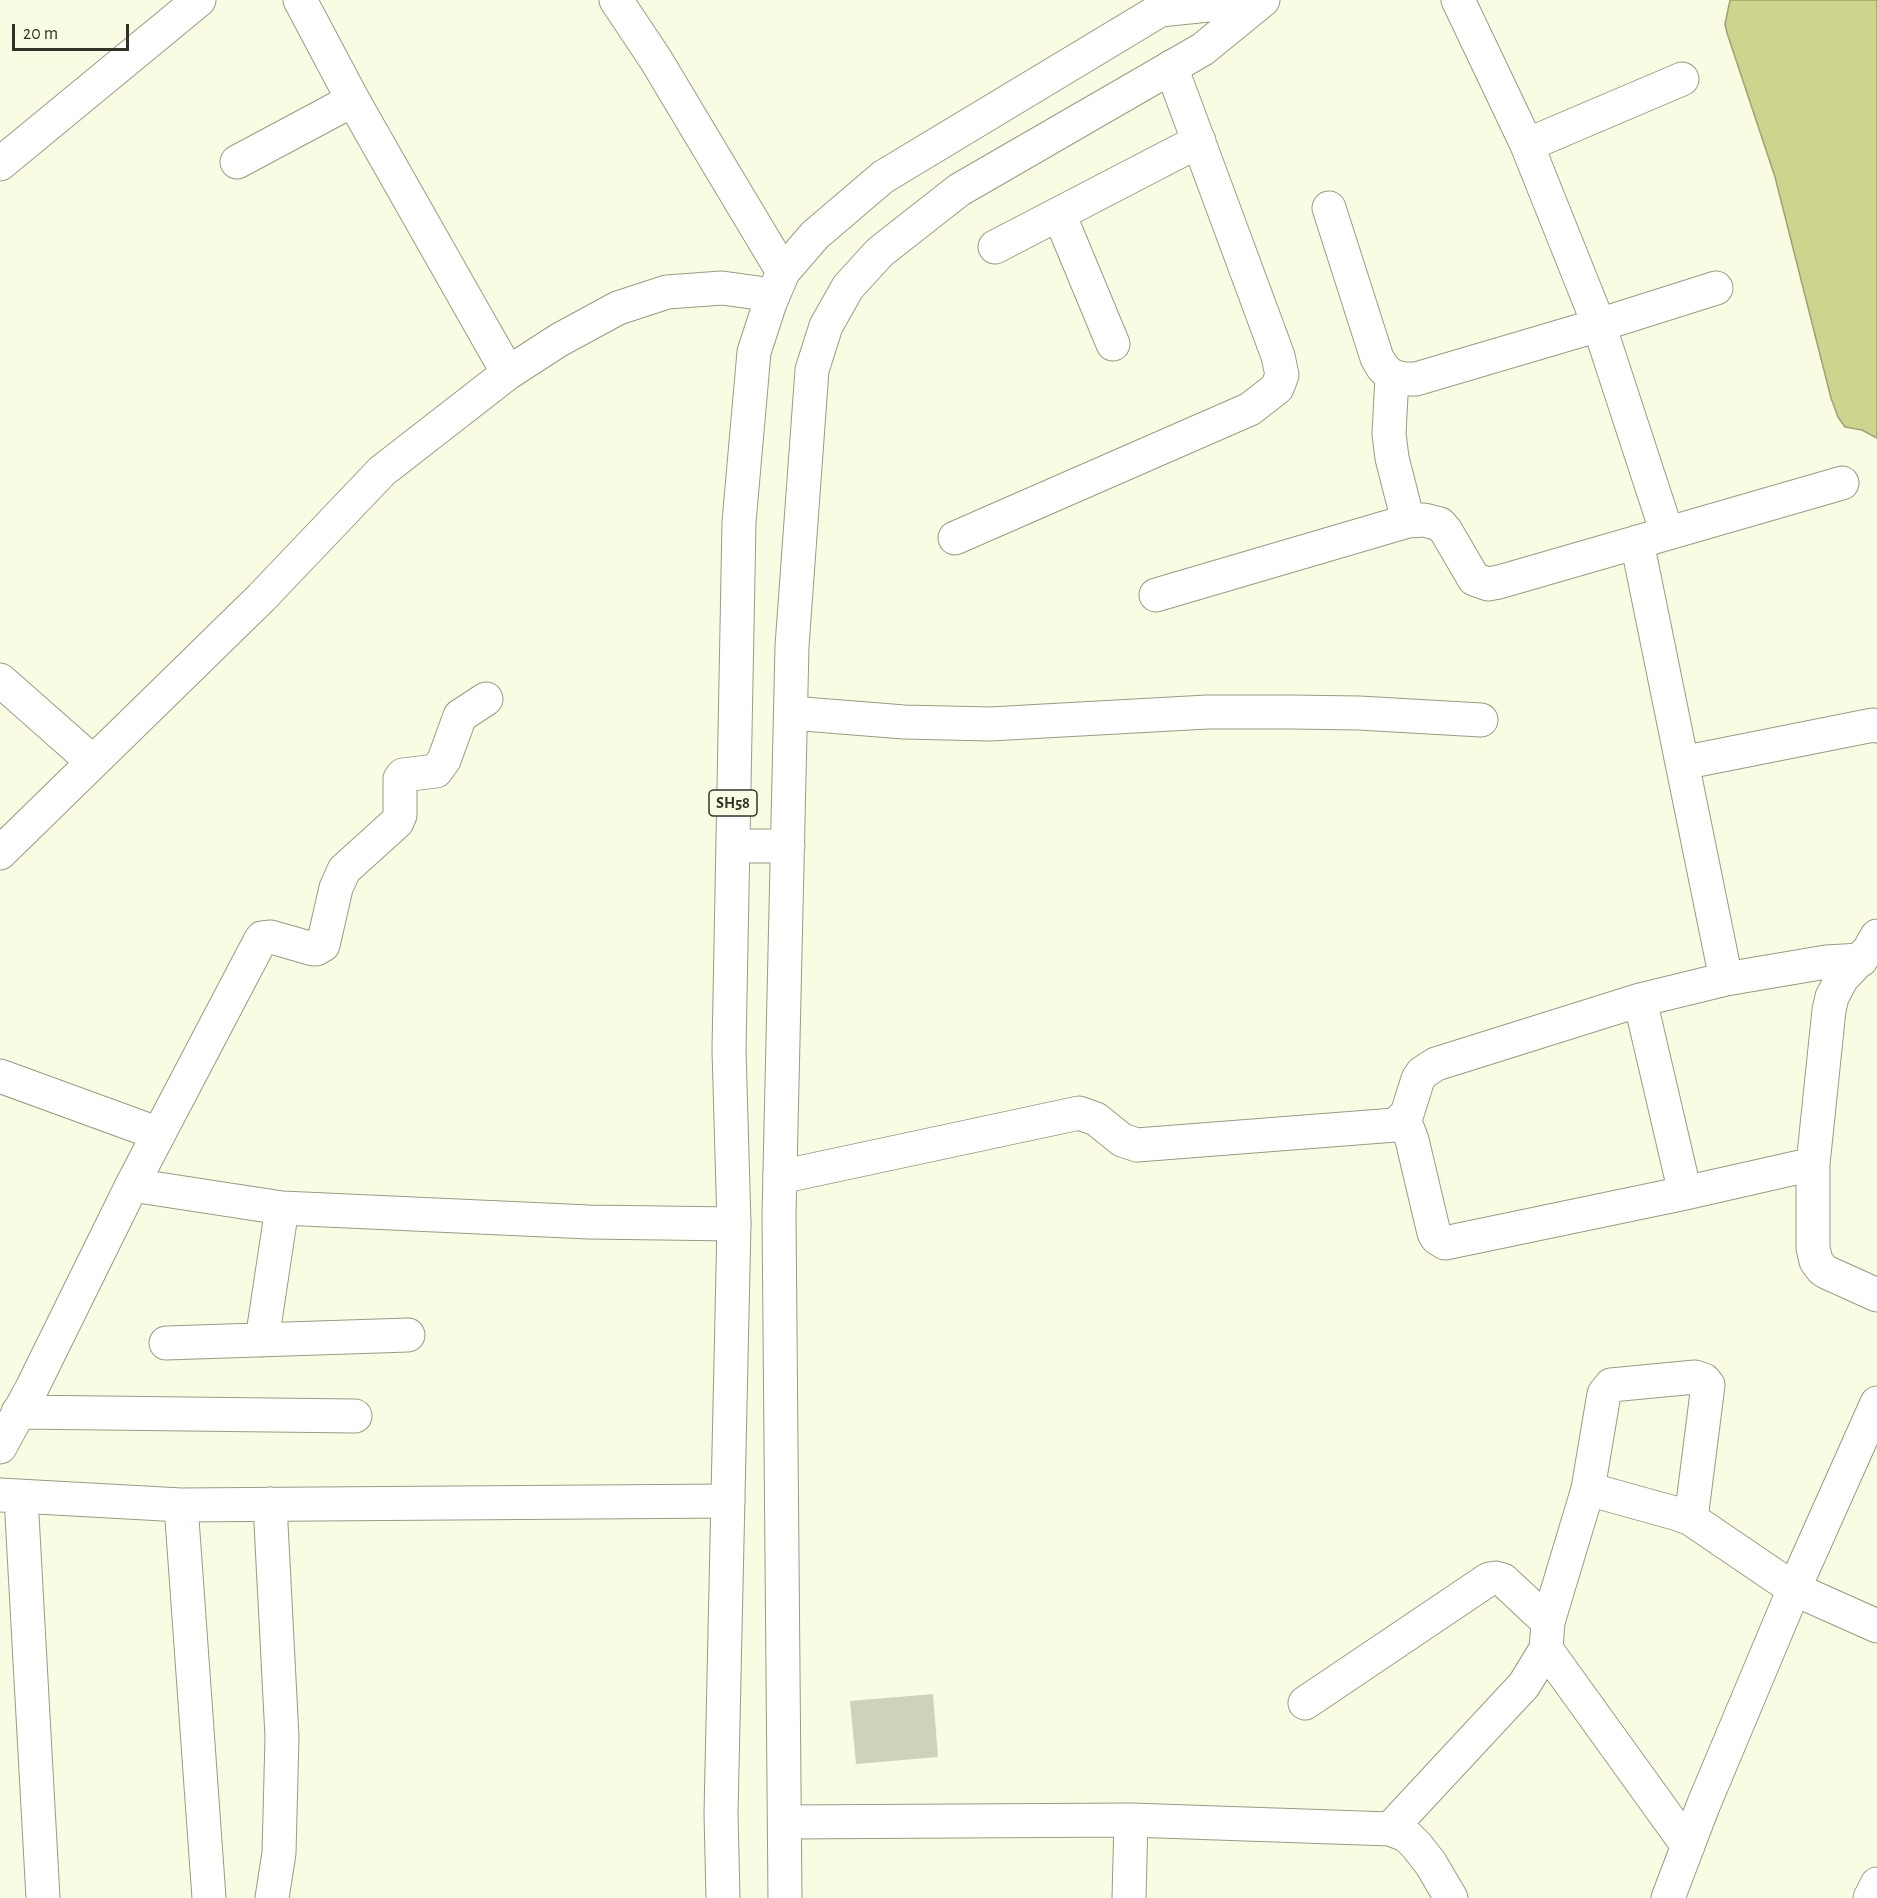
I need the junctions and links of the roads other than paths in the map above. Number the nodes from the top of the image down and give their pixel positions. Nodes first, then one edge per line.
1 (199, 0) edge
2 (300, 0) edge
3 (616, 0) edge
4 (1257, 0) edge
5 (1263, 0) edge
6 (1458, 0) edge
7 (1171, 67) junction
8 (1682, 79) dead end
9 (353, 100) junction
10 (1199, 141) junction
11 (1527, 146) junction
12 (237, 162) dead end
13 (0, 164) edge
14 (1329, 208) dead end
15 (1059, 214) junction
16 (995, 247) dead end
17 (778, 284) junction
18 (1716, 288) dead end
19 (1599, 325) junction
20 (1113, 344) dead end
21 (508, 373) junction
22 (1392, 376) junction
23 (1842, 483) dead end
24 (1408, 521) junction
25 (955, 538) dead end
26 (1652, 538) junction
27 (1156, 594) dead end
28 (0, 680) edge
29 (486, 699) dead end
30 (791, 713) junction
31 (1481, 720) dead end
32 (1877, 726) edge
33 (93, 762) junction
34 (1682, 763) junction
35 (733, 846) junction
36 (788, 846) junction
37 (0, 853) edge
38 (1869, 948) edge
39 (1726, 979) junction
40 (1640, 1000) junction
41 (0, 1076) edge
42 (1404, 1119) junction
43 (159, 1134) junction
44 (1813, 1164) junction
45 (780, 1178) junction
46 (132, 1185) junction
47 (1685, 1193) junction
48 (282, 1208) junction
49 (734, 1224) junction
50 (1877, 1295) edge
51 (408, 1335) dead end
52 (262, 1340) junction
53 (166, 1343) dead end
54 (1877, 1403) edge
55 (18, 1412) junction
56 (355, 1416) dead end
57 (0, 1447) edge
58 (1588, 1489) junction
59 (10, 1496) edge
60 (728, 1501) junction
61 (270, 1504) junction
62 (181, 1505) junction
63 (1691, 1519) junction
64 (1794, 1589) junction
65 (1877, 1626) edge
66 (1547, 1636) junction
67 (1305, 1703) dead end
68 (1131, 1820) junction
69 (785, 1822) junction
70 (1390, 1829) junction
71 (1688, 1846) junction
72 (1877, 1884) edge
73 (43, 1898) edge
74 (209, 1898) edge
75 (272, 1898) edge
76 (723, 1898) edge
77 (785, 1898) edge
78 (1129, 1898) edge
79 (1452, 1898) edge
80 (1668, 1898) edge
81 (1870, 1898) edge

1 - 13 street
2 - 9 street
3 - 17 street
4 - 17 street, SH58
5 - 7 street
6 - 11 street
7 - 10 street
7 - 30 street
8 - 11 street
9 - 12 street
9 - 21 street
10 - 15 street
10 - 25 street
11 - 19 street
14 - 22 street
15 - 16 street
15 - 20 street
17 - 21 street
17 - 35 street, SH58
18 - 19 street
19 - 22 street
19 - 26 street
21 - 33 street
22 - 24 street
23 - 26 street
24 - 26 street
24 - 27 street
26 - 34 street
28 - 33 street
29 - 43 street
30 - 31 street
30 - 36 street
32 - 34 street
33 - 37 street
34 - 39 street
35 - 36 street
35 - 49 street, SH58
36 - 45 street
38 - 39 street
38 - 44 street
39 - 40 street
40 - 42 street
40 - 47 street
41 - 43 street
42 - 45 street
42 - 47 street
43 - 46 street
44 - 47 street
44 - 50 street
45 - 69 street
46 - 48 street
46 - 55 street
48 - 49 street
48 - 52 street
49 - 60 street, SH58
51 - 52 street
52 - 53 street
54 - 64 street
55 - 56 street
55 - 57 street
58 - 63 street
58 - 63 street
58 - 66 street
59 - 62 street
59 - 73 street
60 - 61 street
60 - 76 street, SH58
61 - 62 street
61 - 75 street
62 - 74 street
63 - 64 street
64 - 65 street
64 - 71 street
66 - 67 street
66 - 70 street
66 - 71 street
68 - 69 street
68 - 70 street
68 - 78 street
69 - 77 street
70 - 79 street
71 - 80 street
72 - 81 street

